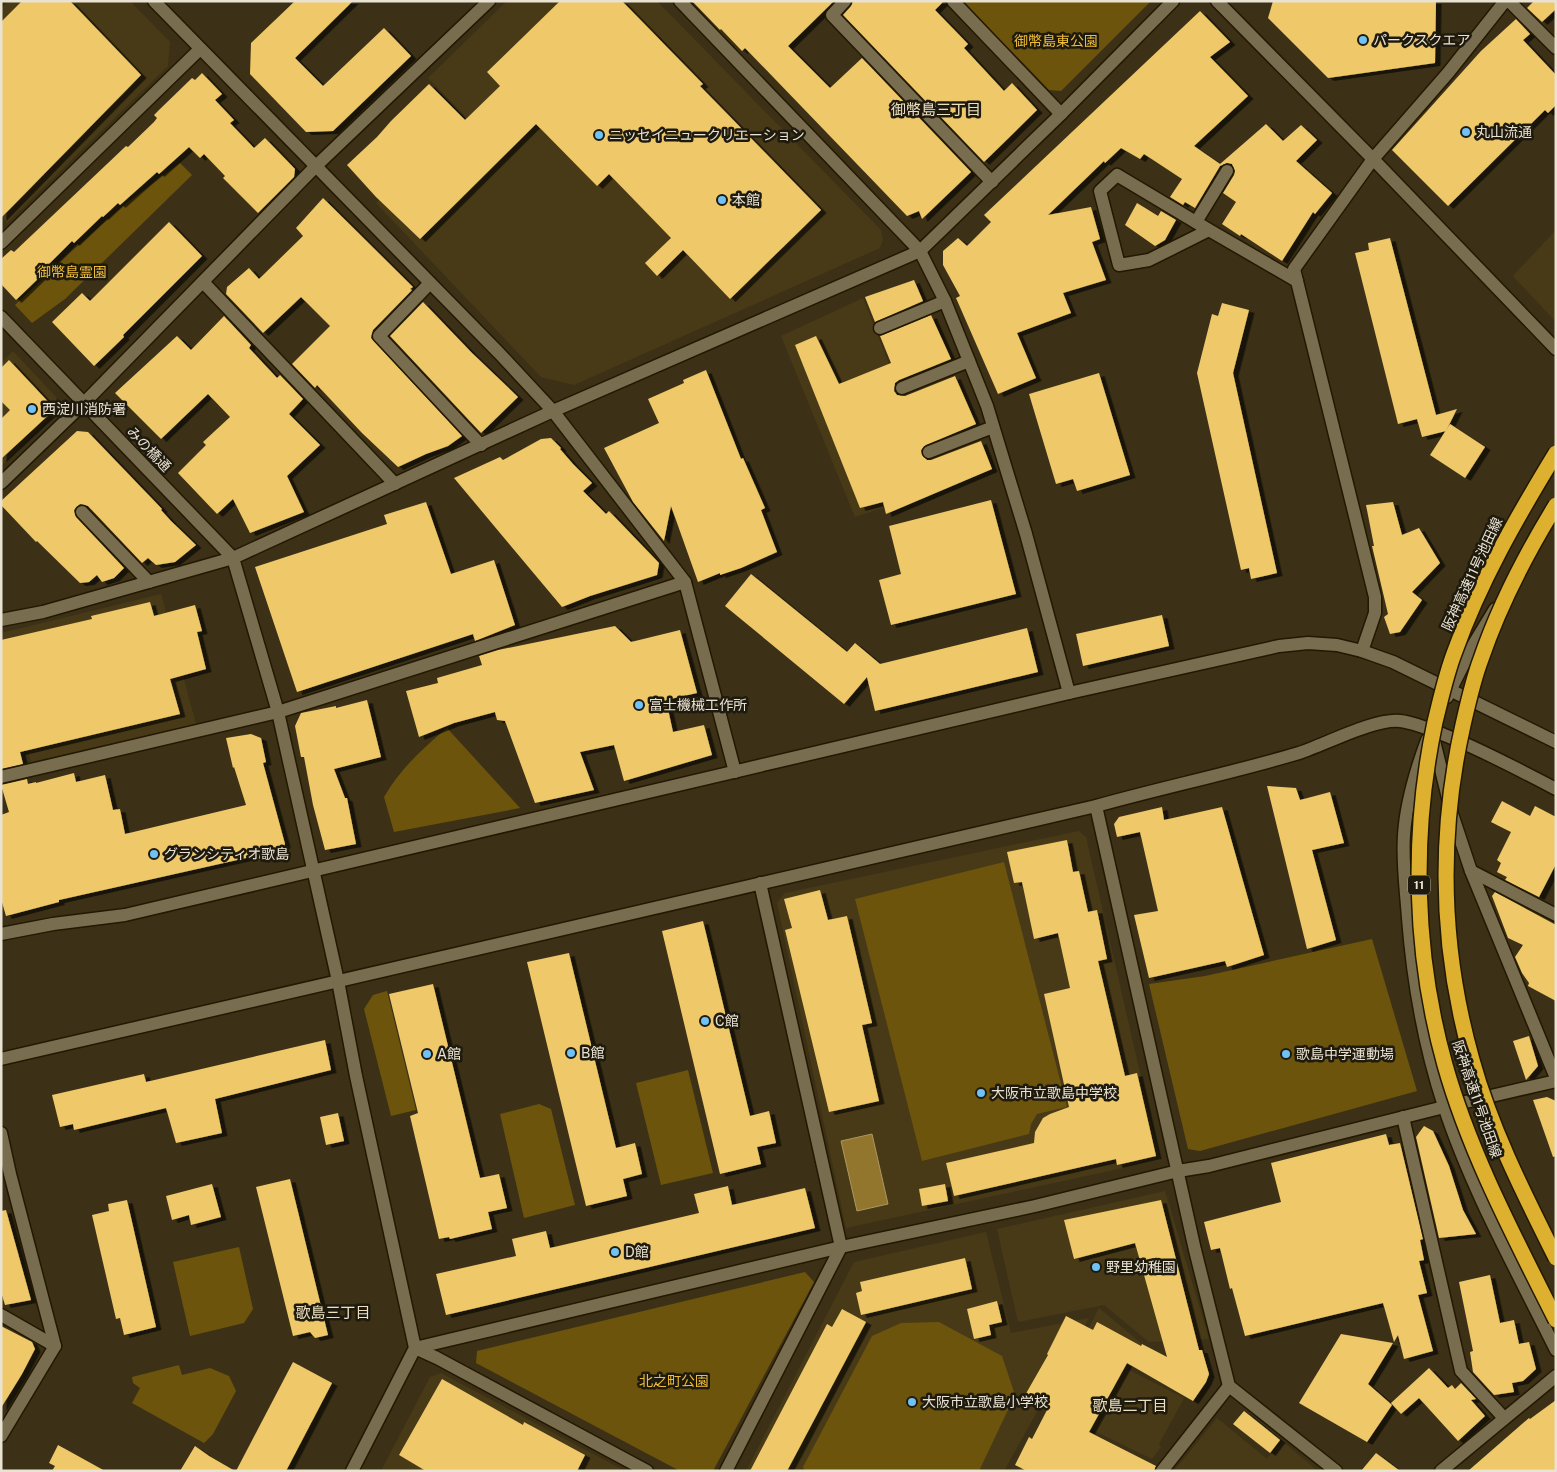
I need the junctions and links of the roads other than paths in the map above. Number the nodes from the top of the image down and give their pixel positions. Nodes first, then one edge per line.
1 (154, 1) edge
2 (489, 1) edge
3 (680, 1) edge
4 (846, 1) edge
5 (953, 1) edge
6 (1173, 1) edge
7 (1217, 1) edge
8 (1505, 1) edge
9 (1509, 1) edge
10 (1556, 48) edge
11 (200, 49) junction
12 (1061, 114) junction
13 (1373, 160) junction
14 (316, 166) junction
15 (1227, 172) dead end
16 (992, 182) junction
17 (1196, 222) junction
18 (1209, 230) junction
19 (1, 243) edge
20 (920, 251) junction
21 (1296, 281) junction
22 (203, 282) junction
23 (430, 283) junction
24 (945, 302) junction
25 (1, 317) edge
26 (880, 328) dead end
27 (1556, 349) edge
28 (969, 360) junction
29 (902, 388) dead end
30 (84, 403) junction
31 (553, 411) junction
32 (993, 427) junction
33 (480, 444) junction
34 (929, 452) dead end
35 (1556, 454) edge
36 (1, 483) edge
37 (395, 484) junction
38 (1556, 506) edge
39 (82, 512) dead end
40 (1556, 517) edge
41 (233, 558) junction
42 (149, 582) junction
43 (685, 582) junction
44 (1, 620) edge
45 (1362, 651) junction
46 (1450, 689) junction
47 (1068, 693) junction
48 (278, 712) junction
49 (1431, 730) junction
50 (1556, 742) edge
51 (735, 772) junction
52 (1, 777) edge
53 (1556, 789) edge
54 (1096, 806) junction
55 (313, 870) junction
56 (1471, 871) junction
57 (760, 884) junction
58 (1556, 915) edge
59 (1, 934) edge
60 (338, 981) junction
61 (1, 1059) edge
62 (1556, 1080) edge
63 (1444, 1106) junction
64 (1403, 1117) junction
65 (1, 1132) edge
66 (1178, 1171) junction
67 (841, 1247) junction
68 (1556, 1258) edge
69 (1, 1315) edge
70 (1556, 1320) edge
71 (54, 1346) junction
72 (415, 1348) junction
73 (1556, 1350) edge
74 (1556, 1376) edge
75 (1229, 1386) junction
76 (1504, 1418) junction
77 (1, 1436) edge
78 (352, 1471) edge
79 (647, 1471) edge
80 (726, 1471) edge
81 (1162, 1471) edge
82 (1336, 1471) edge
83 (1441, 1471) edge

1 - 11 street
2 - 14 street
3 - 20 street
4 - 16 street
5 - 12 street
6 - 12 street
7 - 13 street
8 - 13 street
9 - 10 street
11 - 14 street
11 - 19 street
12 - 16 street
13 - 21 street
13 - 27 street
14 - 22 street
14 - 23 street
15 - 17 street
16 - 20 street
17 - 18 street
17 - 18 street
18 - 21 street
20 - 24 street
20 - 31 street
21 - 45 street
22 - 30 street
22 - 37 street
23 - 31 street
23 - 33 street
24 - 26 street
24 - 28 street
25 - 30 street, みの橋通
28 - 29 street
28 - 32 street
30 - 36 street
30 - 41 street, みの橋通
31 - 33 street
31 - 43 street
32 - 34 street
32 - 47 street
33 - 37 street
35 - 70 highway, 阪神高速11号池田線 / 11, bridge
37 - 41 street
38 - 68 highway, 阪神高速11号池田線 / 11, bridge
39 - 42 street
40 - 46 street
41 - 42 street
41 - 48 street
42 - 44 street
43 - 48 street
43 - 51 street
45 - 46 street
45 - 47 street
46 - 49 street
46 - 50 street
47 - 51 street
48 - 52 street
48 - 55 street
49 - 53 street
49 - 54 street
49 - 56 street
49 - 63 street
51 - 55 street
54 - 57 street
54 - 66 street
55 - 59 street
55 - 60 street
56 - 58 street
56 - 62 street
57 - 60 street
57 - 67 street
60 - 61 street
60 - 72 street
62 - 63 street
63 - 64 street
63 - 73 street
64 - 66 street
64 - 76 street
65 - 71 street
66 - 67 street
66 - 75 street
67 - 72 street
67 - 80 street
69 - 71 street
71 - 77 street
72 - 78 street
72 - 79 street
74 - 76 street
75 - 81 street
75 - 82 street
76 - 83 street

